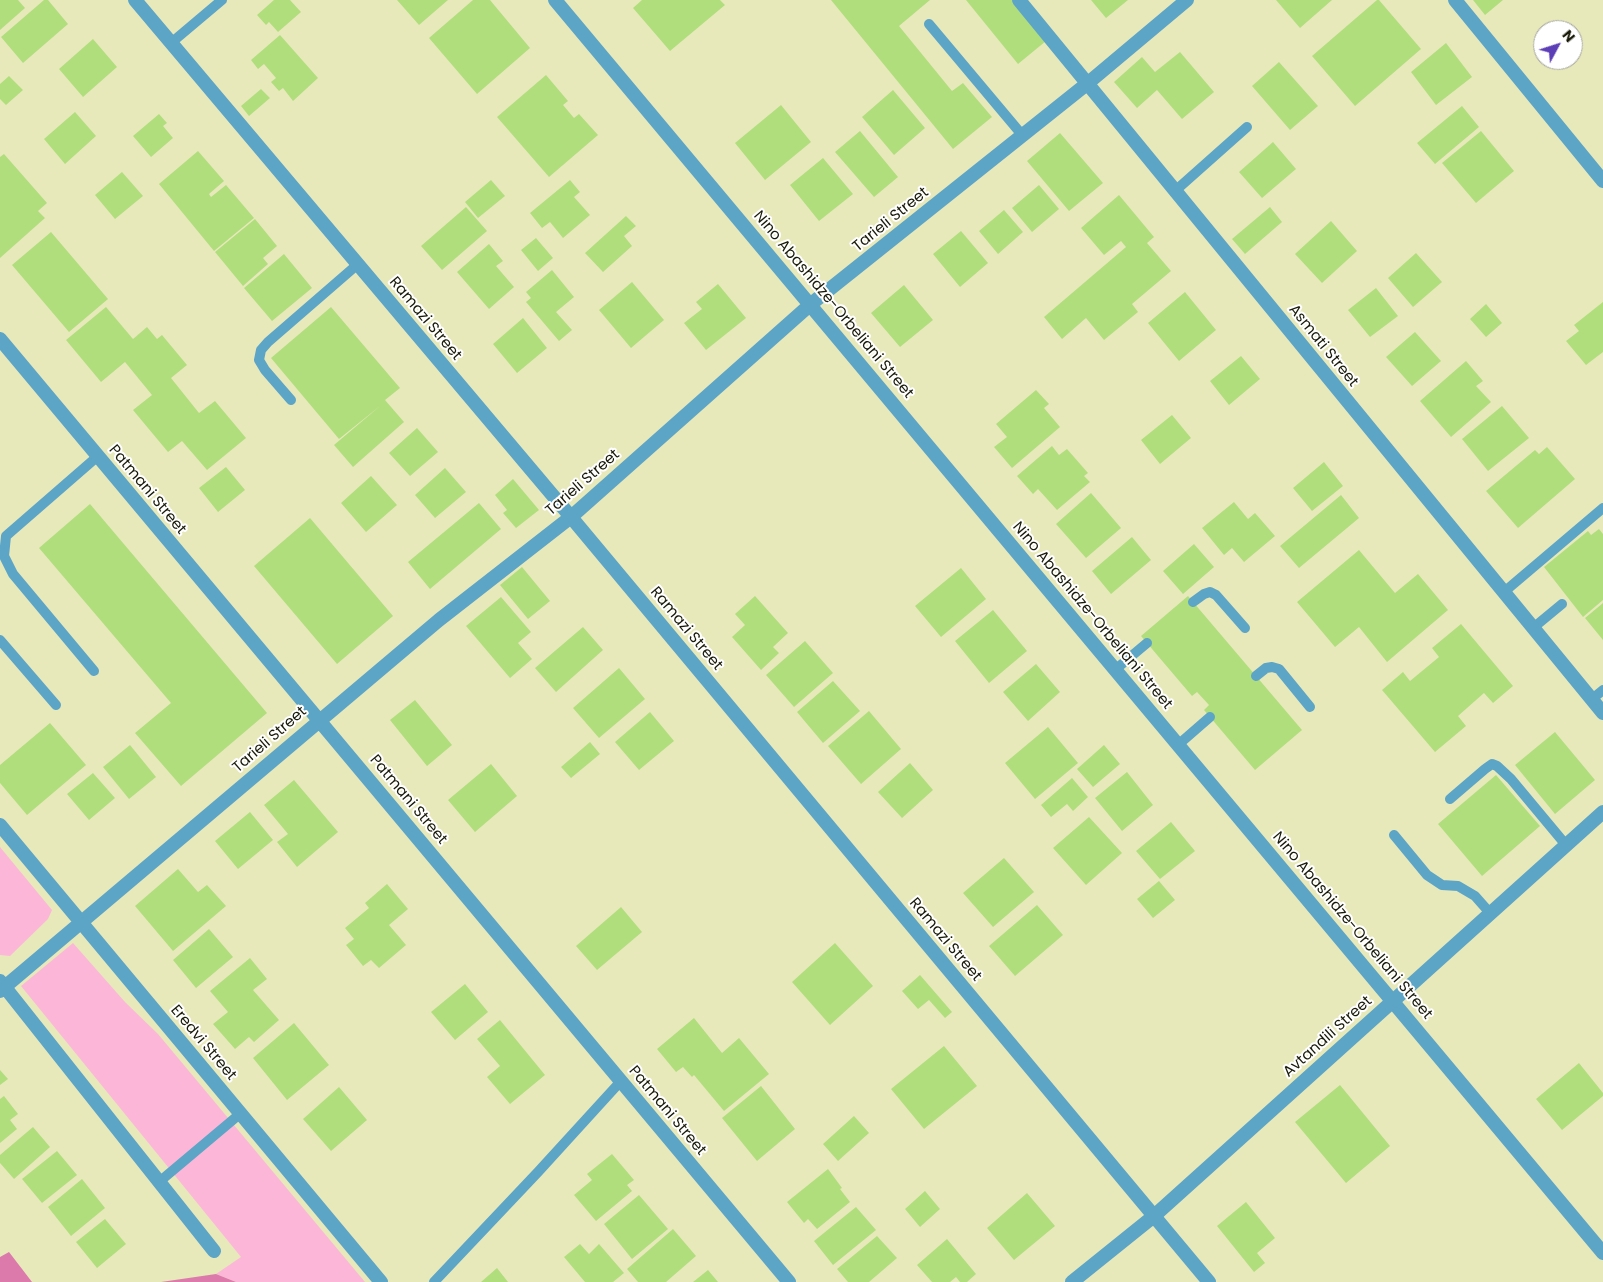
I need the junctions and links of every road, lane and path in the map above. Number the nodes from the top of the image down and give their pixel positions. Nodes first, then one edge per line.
1 (135, 0) edge
2 (222, 0) edge
3 (555, 0) edge
4 (1019, 0) edge
5 (1187, 0) edge
6 (1455, 0) edge
7 (929, 24) dead end
8 (171, 43) junction
9 (1088, 83) junction
10 (1247, 127) dead end
11 (1023, 136) junction
12 (1603, 181) edge
13 (1174, 190) junction
14 (358, 264) junction
15 (811, 304) junction
16 (0, 339) edge
17 (291, 400) dead end
18 (98, 456) junction
19 (1603, 508) edge
20 (571, 516) junction
21 (1504, 592) junction
22 (1193, 602) dead end
23 (1562, 604) dead end
24 (1245, 628) dead end
25 (1533, 628) junction
26 (0, 640) edge
27 (1147, 643) dead end
28 (1116, 669) junction
29 (94, 671) dead end
30 (1256, 676) dead end
31 (1603, 690) edge
32 (1592, 699) junction
33 (56, 705) dead end
34 (1310, 707) dead end
35 (1603, 713) edge
36 (1210, 717) dead end
37 (319, 719) junction
38 (1179, 744) junction
39 (1450, 799) dead end
40 (1603, 812) edge
41 (0, 825) edge
42 (1394, 835) dead end
43 (1566, 845) junction
44 (1490, 913) junction
45 (82, 922) junction
46 (2, 986) edge
47 (1393, 1000) junction
48 (621, 1081) junction
49 (240, 1113) junction
50 (159, 1182) junction
51 (1154, 1216) junction
52 (214, 1251) dead end
53 (1603, 1253) edge
54 (381, 1282) edge
55 (434, 1282) edge
56 (790, 1282) edge
57 (1072, 1282) edge
58 (1209, 1282) edge

1 - 8 street, Ramazi Street
2 - 8 lane
3 - 15 street, Nino Abashidze-Orbeliani Street
4 - 9 street, Asmati Street
5 - 9 street, Tarieli Street
6 - 12 street
7 - 11 lane
8 - 14 street, Ramazi Street
9 - 11 street, Tarieli Street
9 - 13 street, Asmati Street
10 - 13 lane
11 - 15 street, Tarieli Street
13 - 21 street, Asmati Street
14 - 17 lane
14 - 20 street, Ramazi Street
15 - 20 street, Tarieli Street
15 - 28 street, Nino Abashidze-Orbeliani Street
16 - 18 street, Patmani Street
18 - 29 lane
18 - 37 street, Patmani Street
19 - 21 lane
20 - 37 street, Tarieli Street
20 - 51 street, Ramazi Street
21 - 25 street, Asmati Street
22 - 24 lane
23 - 25 lane
25 - 32 street, Asmati Street
26 - 33 lane
27 - 28 lane
28 - 38 street, Nino Abashidze-Orbeliani Street
30 - 34 lane
31 - 32 lane
32 - 35 street, Asmati Street
36 - 38 lane
37 - 45 street, Tarieli Street
37 - 48 street, Patmani Street
38 - 47 street, Nino Abashidze-Orbeliani Street
39 - 43 lane
40 - 43 street, Avtandili Street
41 - 45 street, Eredvi Street
42 - 44 lane
43 - 44 street, Avtandili Street
44 - 47 street, Avtandili Street
45 - 46 street, Tarieli Street
45 - 49 street, Eredvi Street
46 - 50 street
47 - 51 street, Avtandili Street
47 - 53 street, Nino Abashidze-Orbeliani Street
48 - 55 lane
48 - 56 street, Patmani Street
49 - 50 lane
49 - 54 street, Eredvi Street
50 - 52 street
51 - 57 street, Avtandili Street
51 - 58 street, Ramazi Street

